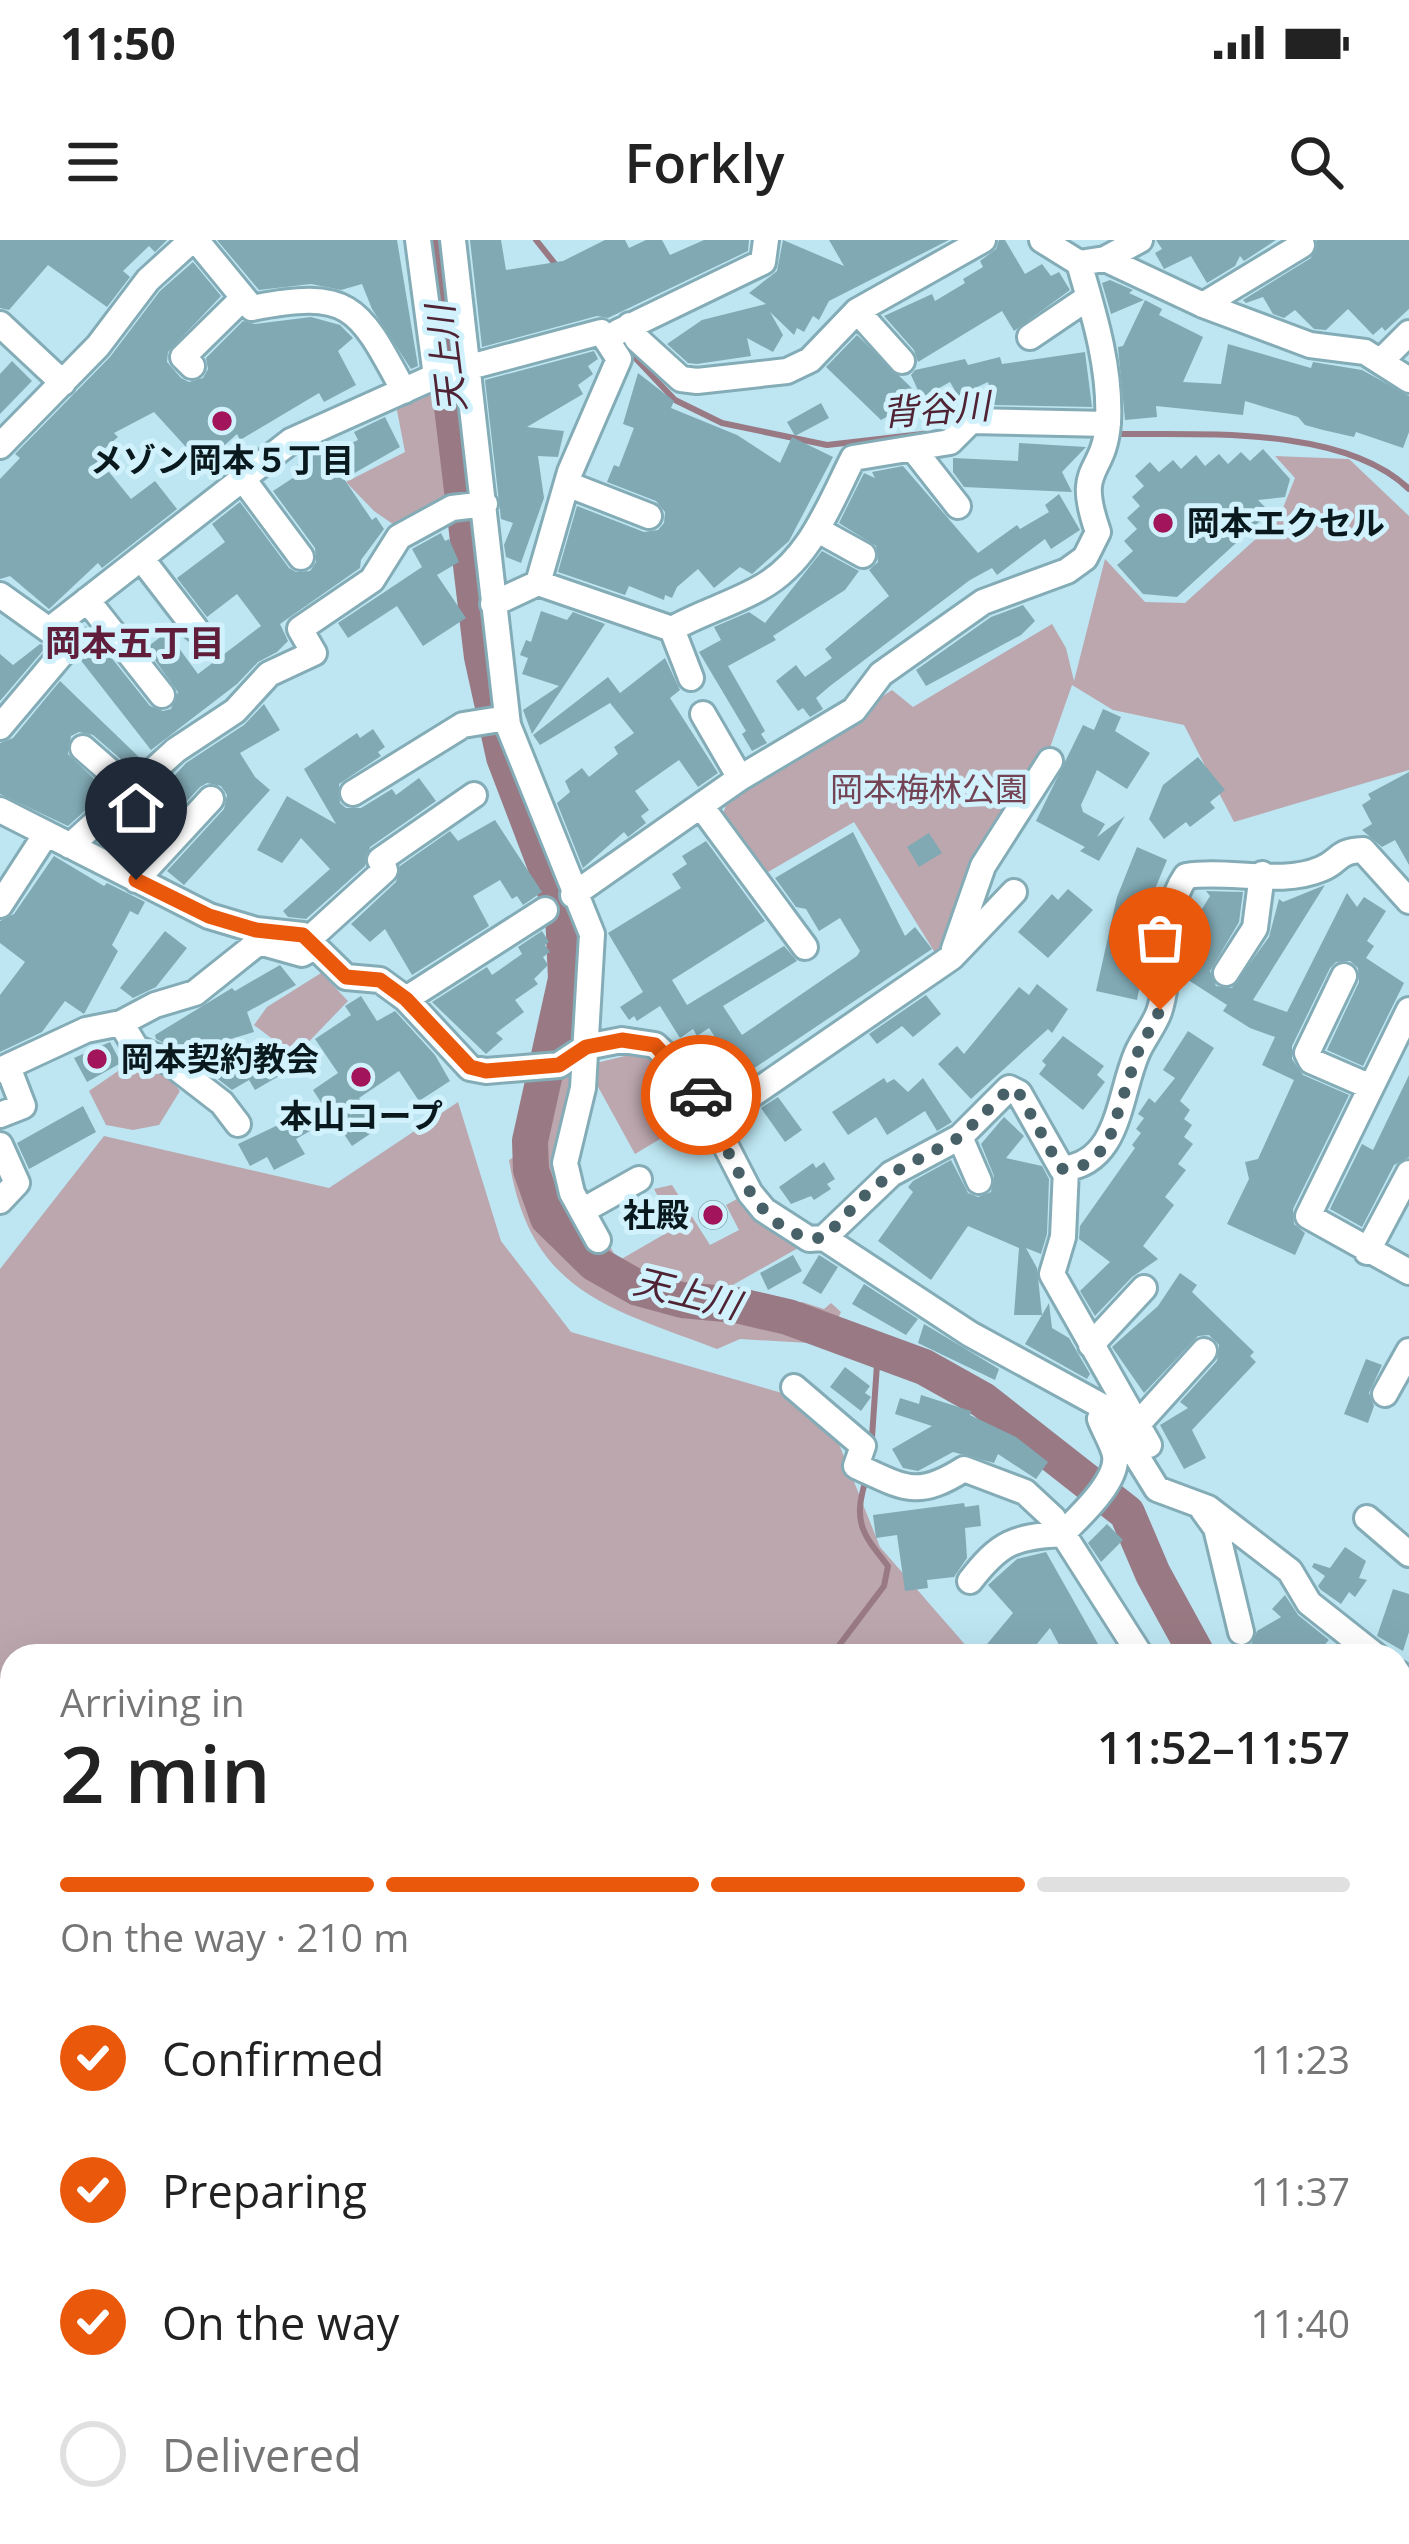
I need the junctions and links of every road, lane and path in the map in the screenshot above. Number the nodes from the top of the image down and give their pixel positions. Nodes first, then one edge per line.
1 (194, 240) edge
2 (418, 240) edge
3 (453, 240) edge
4 (766, 240) edge
5 (983, 240) edge
6 (1042, 240) edge
7 (1139, 240) edge
8 (1302, 245) dead end
9 (1105, 259) junction
10 (1079, 263) junction
11 (1089, 297) junction
12 (243, 298) junction
13 (1202, 305) junction
14 (857, 310) junction
15 (0, 324) edge
16 (632, 328) junction
17 (1409, 333) edge
18 (1030, 337) dead end
19 (610, 346) junction
20 (1382, 360) junction
21 (902, 361) dead end
22 (192, 366) dead end
23 (467, 366) junction
24 (436, 371) junction
25 (1409, 380) edge
26 (63, 382) junction
27 (404, 391) junction
28 (1108, 424) junction
29 (0, 446) edge
30 (914, 450) junction
31 (243, 479) junction
32 (567, 484) junction
33 (485, 504) junction
34 (958, 506) dead end
35 (649, 516) dead end
36 (818, 530) junction
37 (863, 555) dead end
38 (301, 557) dead end
39 (141, 558) junction
40 (538, 583) junction
41 (1, 597) edge
42 (87, 600) junction
43 (494, 604) junction
44 (195, 628) dead end
45 (672, 629) junction
46 (65, 650) dead end
47 (691, 678) dead end
48 (162, 695) dead end
49 (703, 714) dead end
50 (497, 721) junction
51 (0, 728) edge
52 (83, 748) dead end
53 (1050, 761) dead end
54 (740, 778) junction
55 (130, 789) junction
56 (353, 793) dead end
57 (474, 795) dead end
58 (211, 799) dead end
59 (701, 806) junction
60 (0, 810) edge
61 (46, 834) junction
62 (70, 846) junction
63 (1262, 874) junction
64 (136, 880) junction
65 (1014, 892) dead end
66 (573, 895) junction
67 (1409, 901) edge
68 (0, 904) edge
69 (544, 910) dead end
70 (312, 944) junction
71 (805, 947) dead end
72 (952, 957) junction
73 (1226, 973) dead end
74 (1344, 976) dead end
75 (406, 999) junction
76 (1409, 1010) edge
77 (123, 1025) junction
78 (586, 1047) junction
79 (130, 1063) dead end
80 (4, 1069) edge
81 (1371, 1087) junction
82 (0, 1115) edge
83 (715, 1120) junction
84 (238, 1124) dead end
85 (960, 1137) junction
86 (0, 1145) edge
87 (1066, 1169) junction
88 (1409, 1173) edge
89 (639, 1179) dead end
90 (979, 1181) dead end
91 (0, 1201) edge
92 (582, 1211) junction
93 (824, 1238) junction
94 (598, 1240) dead end
95 (1367, 1252) junction
96 (1409, 1272) edge
97 (1144, 1288) dead end
98 (1091, 1345) junction
99 (1204, 1351) dead end
100 (1409, 1351) edge
101 (794, 1387) dead end
102 (1385, 1394) dead end
103 (1109, 1410) junction
104 (1137, 1425) junction
105 (1190, 1502) junction
106 (1366, 1518) dead end
107 (1069, 1527) junction
108 (1409, 1554) edge
109 (970, 1581) dead end
110 (1241, 1632) dead end
111 (1134, 1644) edge
112 (1361, 1644) edge

1 - 12 street
1 - 26 street
2 - 24 street
3 - 23 street
4 - 16 street
5 - 14 street
6 - 10 street
7 - 9 street
8 - 13 street
9 - 10 street
9 - 13 street
10 - 11 street
11 - 18 street
11 - 28 street
12 - 22 street
12 - 27 street
13 - 20 street
14 - 16 street
14 - 21 street
15 - 26 street
16 - 19 street
17 - 20 street
19 - 23 street
19 - 32 street
20 - 25 street
23 - 24 street
23 - 33 street
24 - 27 street
26 - 29 street
27 - 31 street
28 - 30 street
28 - 54 street
30 - 34 street
30 - 36 street
31 - 38 street
31 - 39 street
32 - 35 street
32 - 40 street
33 - 43 street
33 - 55 street
36 - 37 street
36 - 45 street
39 - 42 street
39 - 44 street
40 - 43 street
40 - 45 street
41 - 42 street
42 - 48 street
43 - 50 street
45 - 47 street
46 - 51 street
49 - 54 street
50 - 56 street
50 - 66 street
52 - 55 street
53 - 72 street
54 - 59 street
55 - 62 street
57 - 70 street
58 - 64 street
59 - 66 street
59 - 71 street
60 - 61 street
61 - 62 street
61 - 68 street
62 - 64 street
63 - 67 street
63 - 73 street
63 - 87 street
64 - 70 street
65 - 72 street
66 - 78 street
69 - 75 street
70 - 75 street
70 - 77 street
72 - 83 street
74 - 81 street
75 - 78 street
76 - 81 street
77 - 79 street
77 - 80 street
77 - 84 street
78 - 83 street
78 - 92 street
80 - 82 street
81 - 95 street
83 - 93 street
85 - 87 street
85 - 90 street
85 - 93 street
86 - 91 street
87 - 98 street
88 - 95 street
89 - 92 street
92 - 94 street
93 - 103 street
95 - 96 street
97 - 98 street
98 - 104 street
99 - 104 street
100 - 102 street
101 - 107 street
103 - 105 street
103 - 107 street
104 - 105 street
105 - 110 street
105 - 112 street
106 - 108 street
107 - 109 street
107 - 111 street

